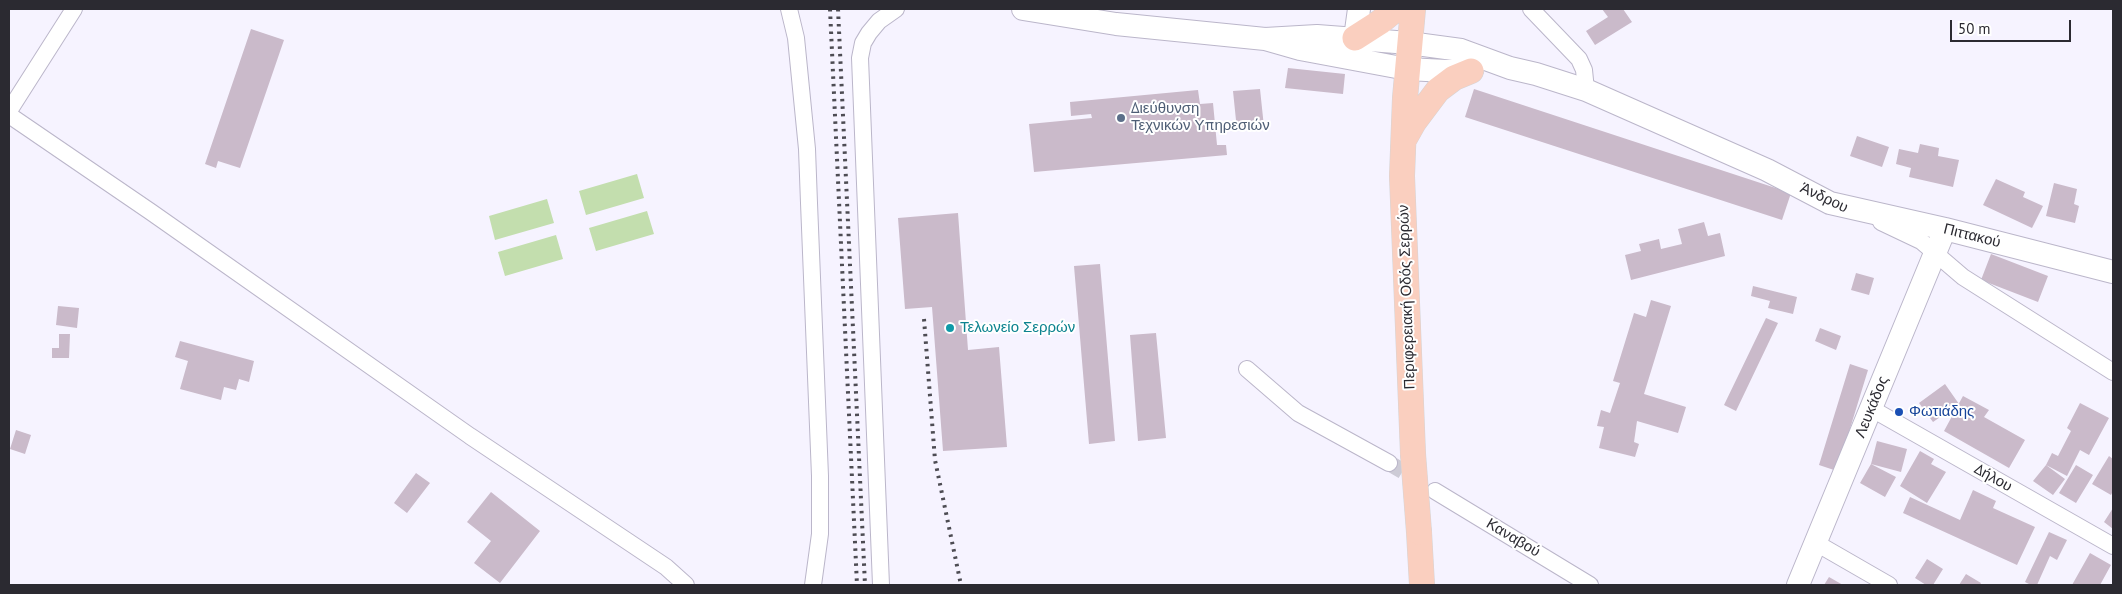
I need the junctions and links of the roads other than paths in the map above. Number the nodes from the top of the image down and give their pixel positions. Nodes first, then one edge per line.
1 (74, 9) edge
2 (789, 9) edge
3 (896, 9) edge
4 (1023, 9) edge
5 (1359, 9) edge
6 (1396, 9) edge
7 (1414, 9) edge
8 (1531, 9) edge
9 (1355, 38) junction
10 (1265, 39) junction
11 (1409, 43) junction
12 (1407, 68) junction
13 (1510, 68) junction
14 (1471, 70) junction
15 (1586, 90) junction
16 (9, 111) edge
17 (9, 115) edge
18 (1403, 143) junction
19 (1830, 203) junction
20 (1945, 229) junction
21 (1936, 252) junction
22 (2113, 272) edge
23 (1246, 369) dead end
24 (2113, 372) edge
25 (1872, 410) junction
26 (1389, 463) tunnel mouth
27 (1435, 491) tunnel mouth
28 (1816, 543) junction
29 (2113, 546) edge
30 (686, 585) edge
31 (813, 585) edge
32 (881, 585) edge
33 (1422, 585) edge
34 (1590, 585) edge
35 (1798, 585) edge
36 (1889, 585) edge

1 - 16 street
2 - 31 street
3 - 32 street
4 - 10 street
5 - 9 street
6 - 9 main road
7 - 11 main road, Περιφερειακή Οδός Σερρών
8 - 15 street
9 - 10 street
9 - 11 street
10 - 12 street
11 - 12 main road, Περιφερειακή Οδός Σερρών
11 - 13 street
12 - 14 street
12 - 18 main road, Περιφερειακή Οδός Σερρών
13 - 14 street
13 - 15 street, Άνδρου
14 - 18 main road
15 - 19 street, Άνδρου
17 - 30 street
18 - 33 main road, Περιφερειακή Οδός Σερρών, bridge
19 - 20 street, Πιττακού
19 - 21 street, Άνδρου
20 - 21 street, Λευκάδος
20 - 22 street, Πιττακού
21 - 24 street, Άνδρου
21 - 25 street, Λευκάδος
23 - 26 street
25 - 28 street, Λευκάδος
25 - 29 street, Δήλου
27 - 34 street, Καναβού
28 - 35 street, Λευκάδος
28 - 36 street

